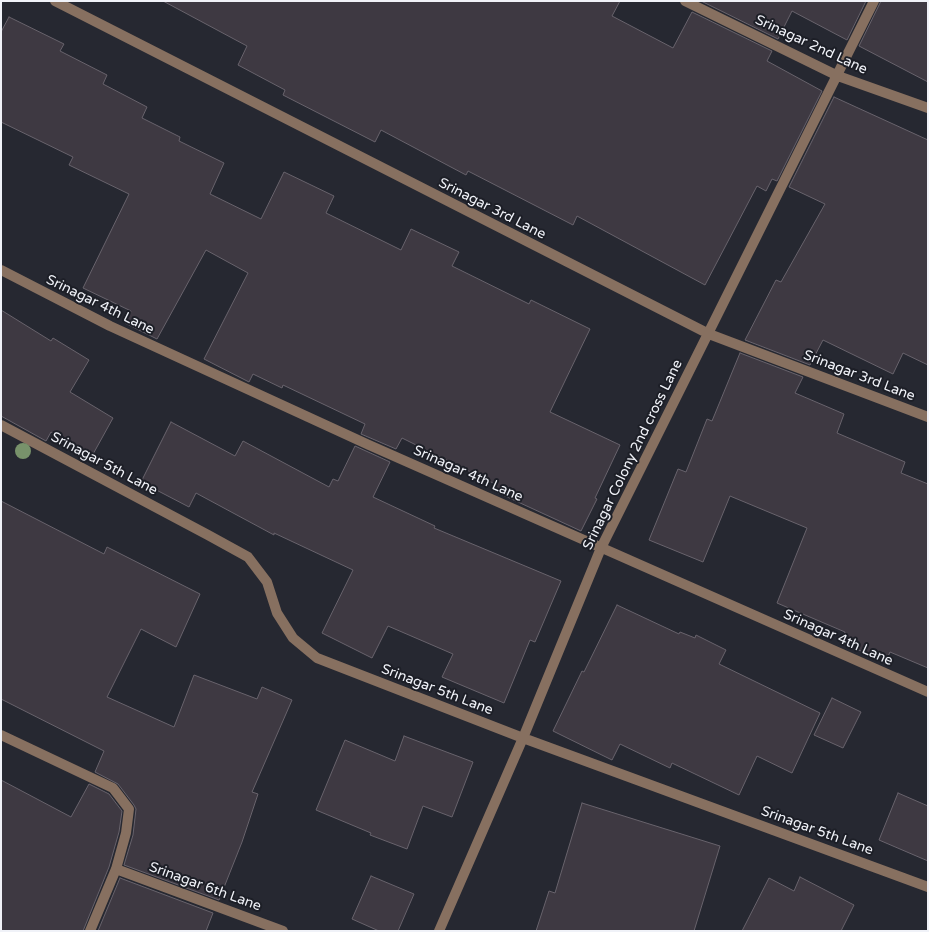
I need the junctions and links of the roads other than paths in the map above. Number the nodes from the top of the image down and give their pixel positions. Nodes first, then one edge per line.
1 (55, 1) edge
2 (685, 1) edge
3 (874, 1) edge
4 (838, 76) junction
5 (928, 108) edge
6 (1, 270) edge
7 (709, 334) junction
8 (928, 417) edge
9 (1, 425) edge
10 (601, 548) junction
11 (928, 692) edge
12 (1, 735) edge
13 (523, 738) junction
14 (116, 869) junction
15 (928, 887) edge
16 (90, 931) edge
17 (283, 931) edge
18 (439, 931) edge

1 - 7 street, Srinagar 3rd Lane
2 - 4 street, Srinagar 2nd Lane
3 - 4 street, Srinagar Colony 2nd cross Lane
4 - 5 street, Srinagar 2nd Lane
4 - 7 street, Srinagar Colony 2nd cross Lane
6 - 10 street, Srinagar 4th Lane
7 - 8 street, Srinagar 3rd Lane
7 - 10 street, Srinagar Colony 2nd cross Lane
9 - 13 street, Srinagar 5th Lane
10 - 11 street, Srinagar 4th Lane
10 - 13 street, Srinagar Colony 2nd cross Lane
12 - 14 street
13 - 15 street, Srinagar 5th Lane
13 - 18 street, Srinagar Colony 2nd cross Lane
14 - 16 street
14 - 17 street, Srinagar 6th Lane

